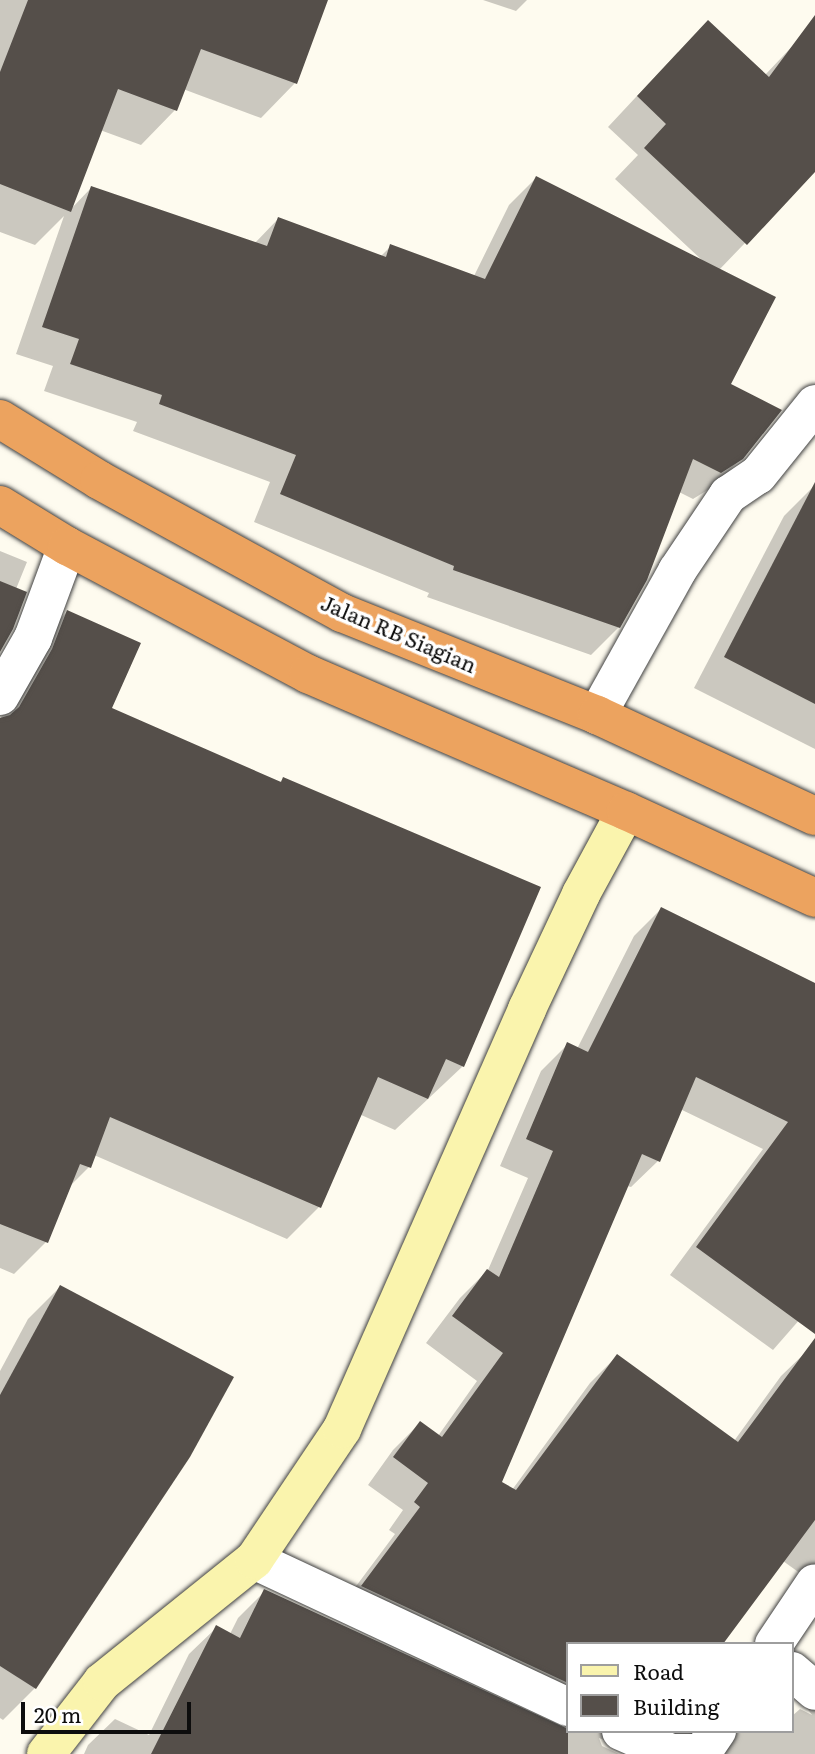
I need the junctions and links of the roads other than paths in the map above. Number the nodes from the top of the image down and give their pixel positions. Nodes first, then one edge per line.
1 (815, 404) edge
2 (0, 419) edge
3 (0, 505) edge
4 (67, 546) junction
5 (0, 696) edge
6 (597, 715) junction
7 (626, 811) junction
8 (815, 816) edge
9 (815, 898) edge
10 (254, 1560) junction
11 (815, 1583) edge
12 (775, 1642) edge
13 (794, 1673) edge
14 (815, 1691) edge
15 (566, 1706) edge
16 (626, 1733) edge
17 (716, 1733) edge
18 (46, 1754) edge

1 - 6 street
2 - 6 highway, Jalan RB Siagian
3 - 4 highway
4 - 5 street
4 - 7 highway
6 - 8 highway, Jalan RB Siagian
7 - 9 highway
7 - 10 street
10 - 15 street
10 - 18 street
11 - 12 street
13 - 14 street
16 - 17 street

